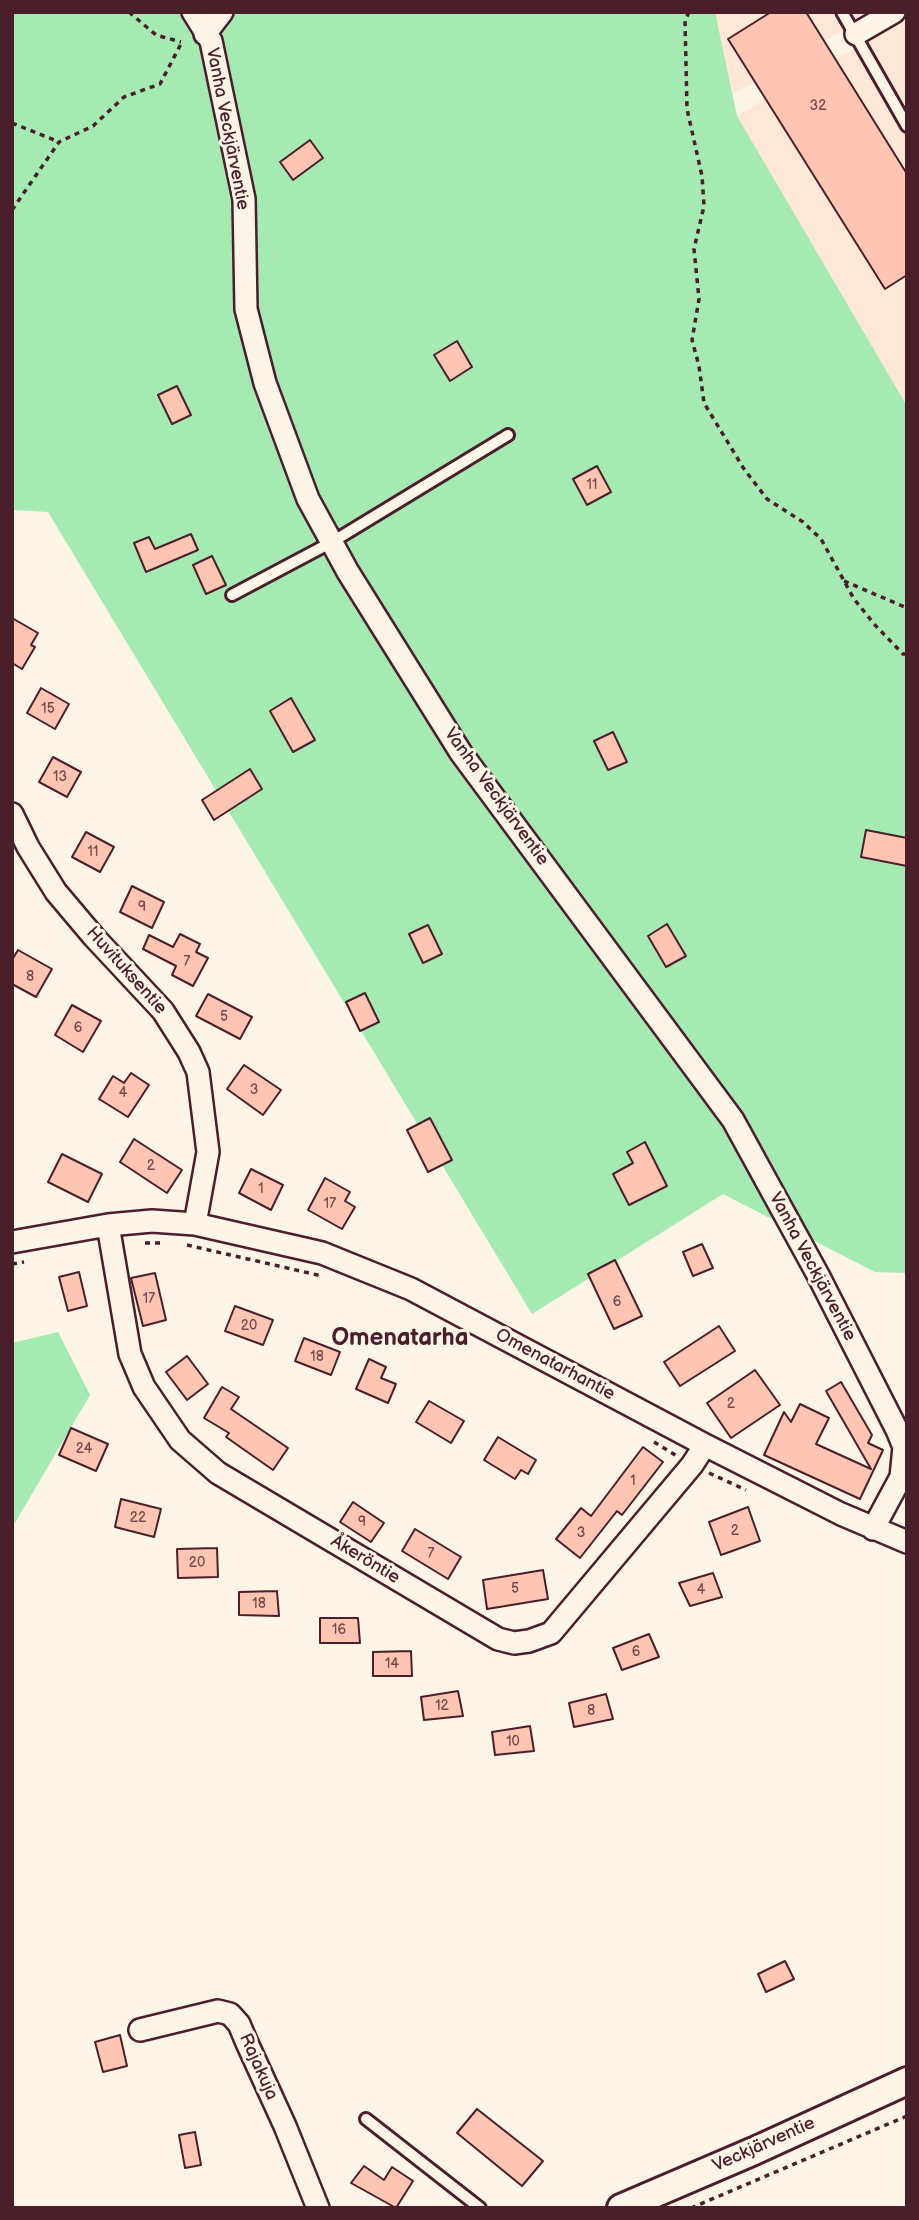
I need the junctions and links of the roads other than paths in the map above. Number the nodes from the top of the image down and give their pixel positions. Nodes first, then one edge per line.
1 (193, 12) edge
2 (222, 12) edge
3 (842, 12) edge
4 (894, 12) edge
5 (205, 34) junction
6 (856, 34) junction
7 (907, 126) edge
8 (508, 435) dead end
9 (332, 542) junction
10 (232, 595) dead end
11 (12, 814) edge
12 (195, 1224) junction
13 (109, 1234) junction
14 (12, 1242) edge
15 (705, 1445) junction
16 (873, 1529) junction
17 (907, 1542) edge
18 (139, 2030) dead end
19 (907, 2081) edge
20 (366, 2119) dead end
21 (317, 2208) edge
22 (480, 2208) edge
23 (621, 2208) edge

1 - 5 street, Vanha Veckjärventie
2 - 5 street
3 - 6 lane
4 - 6 street
5 - 9 street, Vanha Veckjärventie
6 - 7 lane
8 - 9 lane
9 - 10 lane
9 - 16 street, Vanha Veckjärventie
11 - 12 street, Huvituksentie
12 - 13 street, Omenatarhantie
12 - 15 street, Omenatarhantie
13 - 14 street, Omenatarhantie
13 - 15 street, Åkeröntie
15 - 16 street, Omenatarhantie
16 - 17 street, Omenatarhantie
18 - 21 street, Rajakuja
19 - 23 street, Veckjärventie
20 - 22 lane

